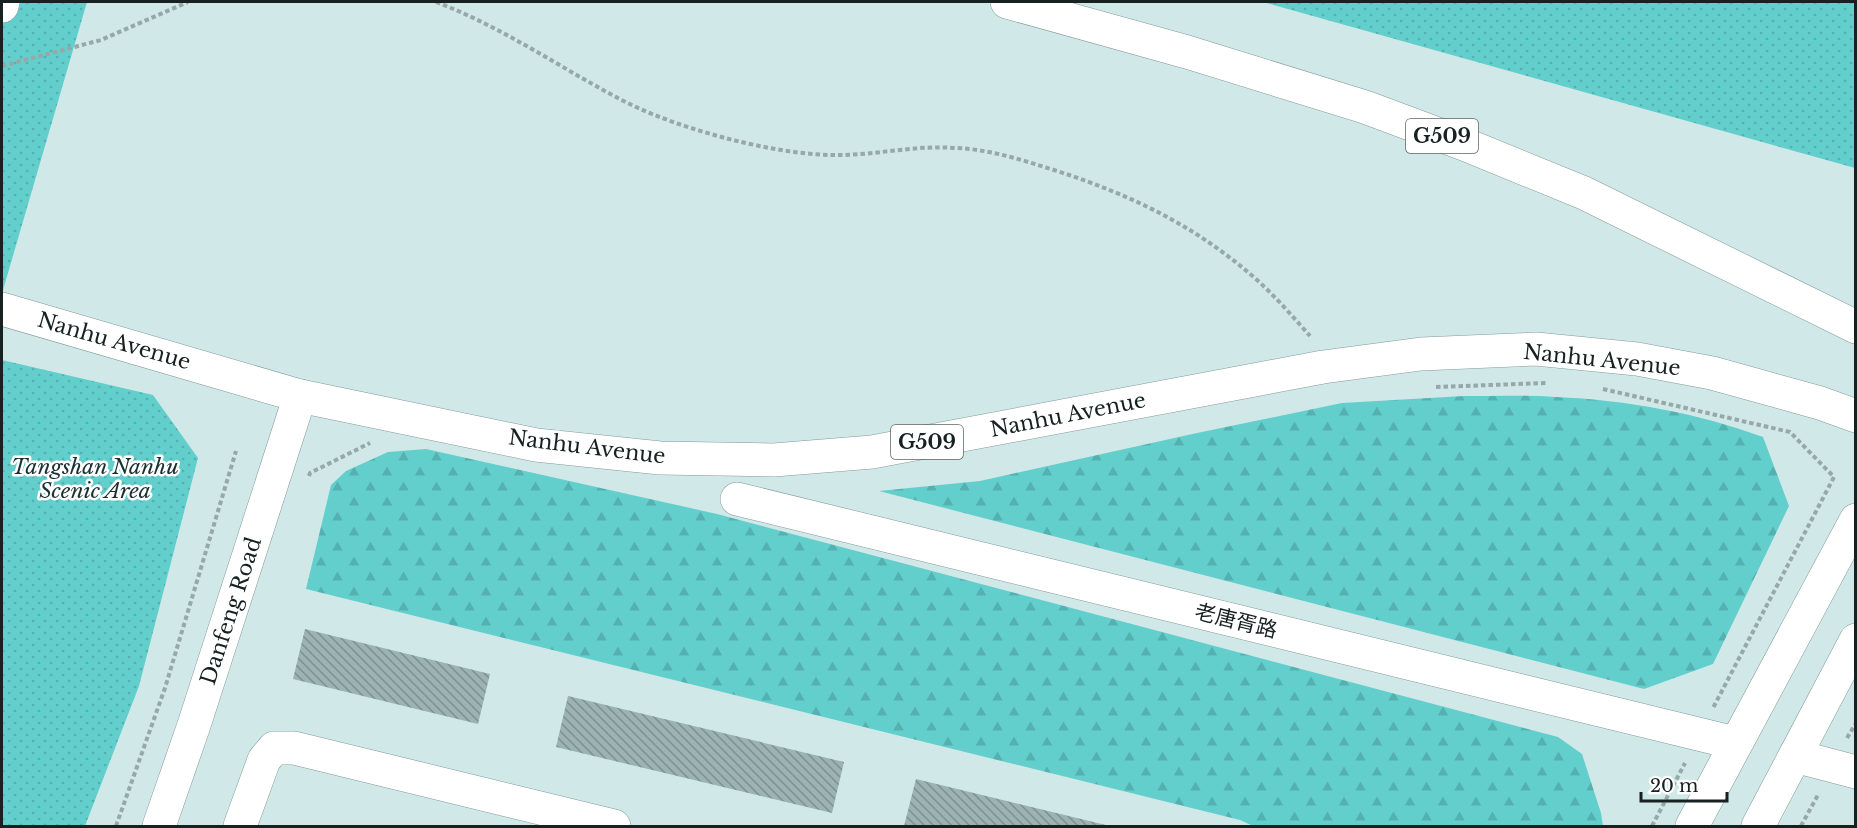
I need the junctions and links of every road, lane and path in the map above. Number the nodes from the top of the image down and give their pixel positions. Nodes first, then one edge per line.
1 (3, 2) edge
2 (188, 2) edge
3 (436, 2) edge
4 (1007, 2) edge
5 (2, 6) edge
6 (2, 66) edge
7 (2, 309) edge
8 (1856, 327) edge
9 (1310, 336) dead end
10 (1550, 383) dead end
11 (1432, 387) dead end
12 (1596, 387) dead end
13 (300, 396) junction
14 (1856, 416) edge
15 (375, 441) dead end
16 (236, 451) dead end
17 (306, 484) dead end
18 (737, 499) dead end
19 (1856, 520) edge
20 (1856, 640) edge
21 (1700, 734) junction
22 (1736, 742) junction
23 (1795, 756) junction
24 (1856, 772) edge
25 (116, 826) edge
26 (159, 826) edge
27 (240, 826) edge
28 (614, 826) edge
29 (1652, 826) edge
30 (1692, 826) edge
31 (1758, 826) edge

1 - 5 main road
2 - 6 path
3 - 9 path
4 - 8 main road, G509
7 - 13 main road, Nanhu Avenue / G509
10 - 11 path
12 - 21 path
13 - 14 main road, Nanhu Avenue / G509
13 - 26 main road, Danfeng Road
15 - 17 path
16 - 25 path
18 - 21 main road, 老唐胥路
19 - 22 main road
20 - 23 main road
21 - 22 main road, 老唐胥路
21 - 29 path
22 - 30 main road
23 - 24 main road
23 - 31 main road
27 - 28 main road

